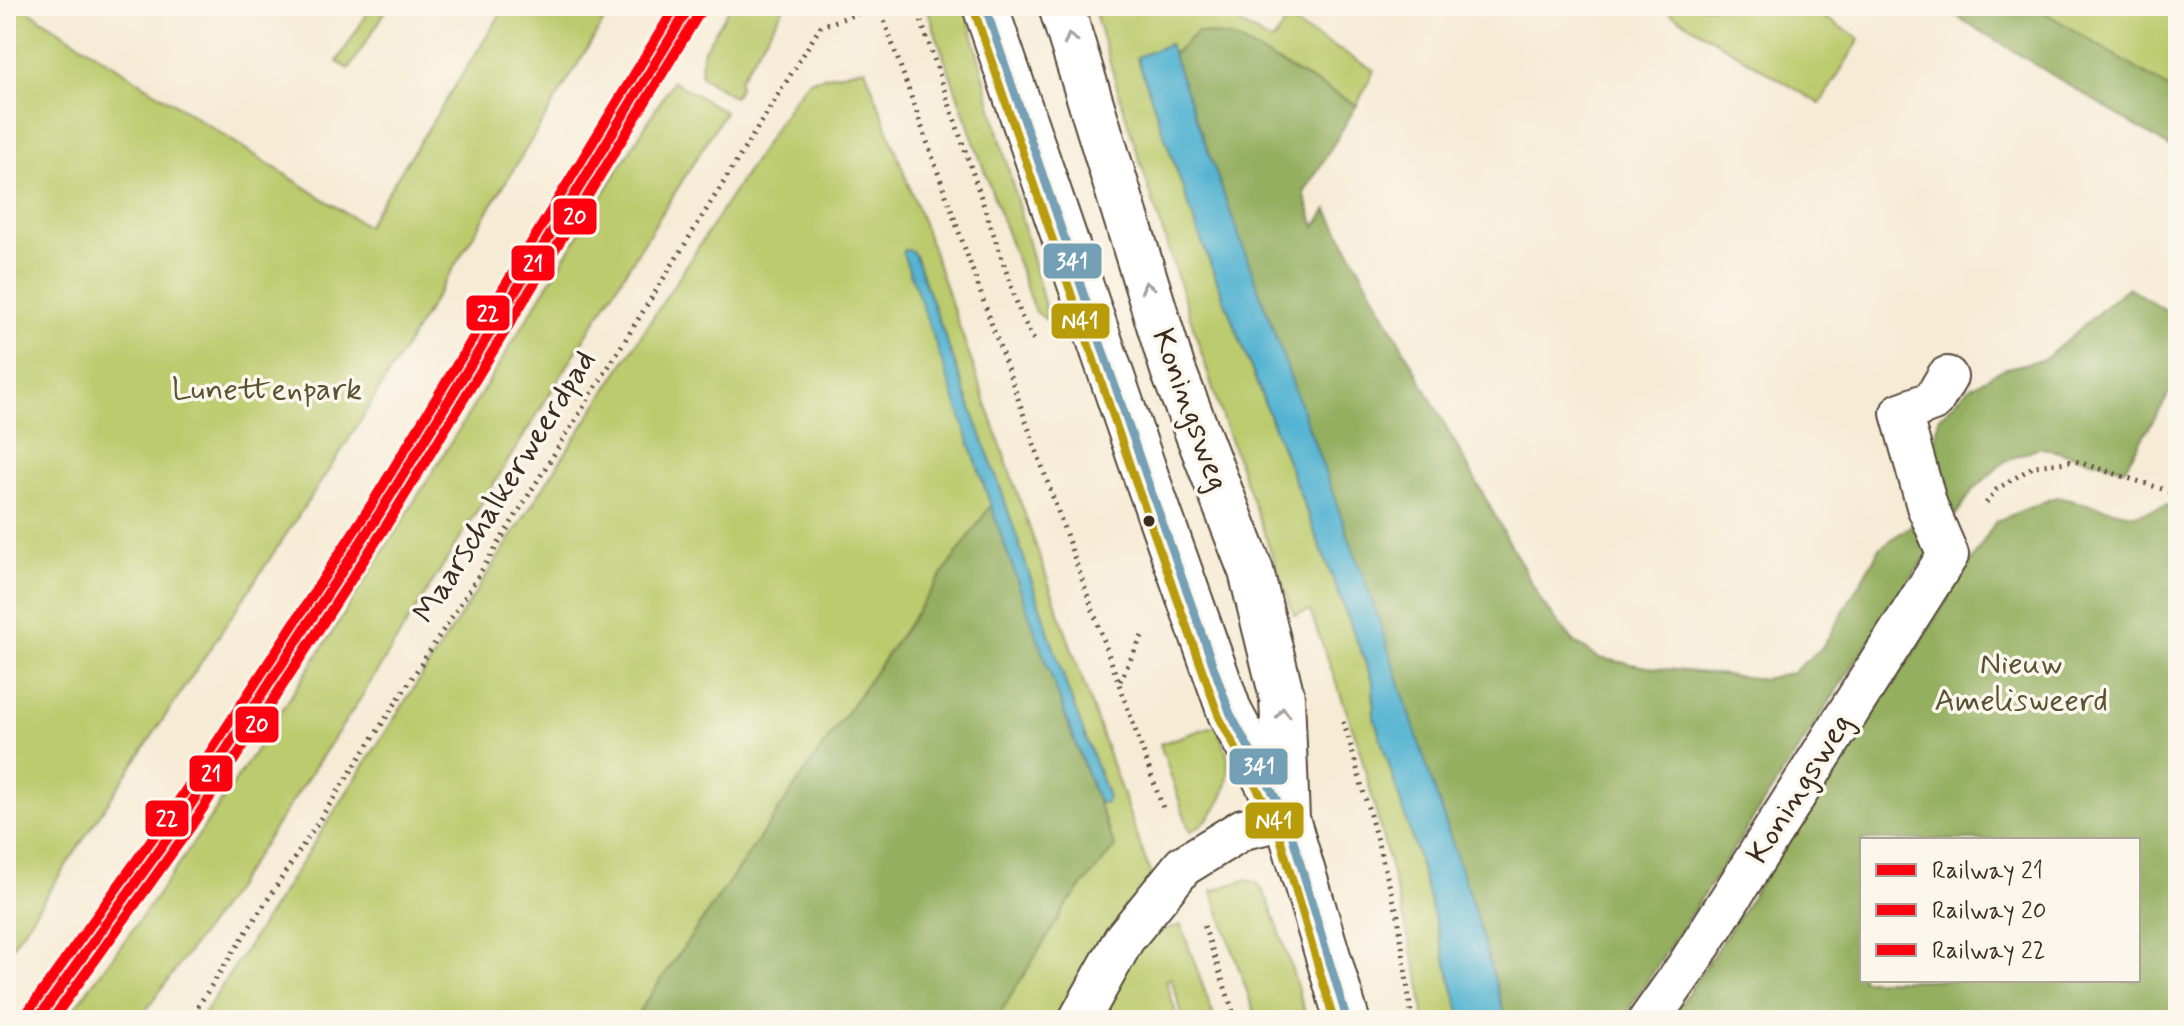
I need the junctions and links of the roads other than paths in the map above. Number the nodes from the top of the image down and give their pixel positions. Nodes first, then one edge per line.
1 (985, 6) edge
2 (1061, 6) edge
3 (1947, 377) dead end
4 (1287, 819) junction
5 (1079, 1020) edge
6 (1347, 1020) edge
7 (1649, 1020) edge

1 - 4 main road, Koningsweg
4 -> 2 main road, Koningsweg
3 - 7 lane, Koningsweg
4 - 5 lane
4 - 6 main road, Koningsweg

